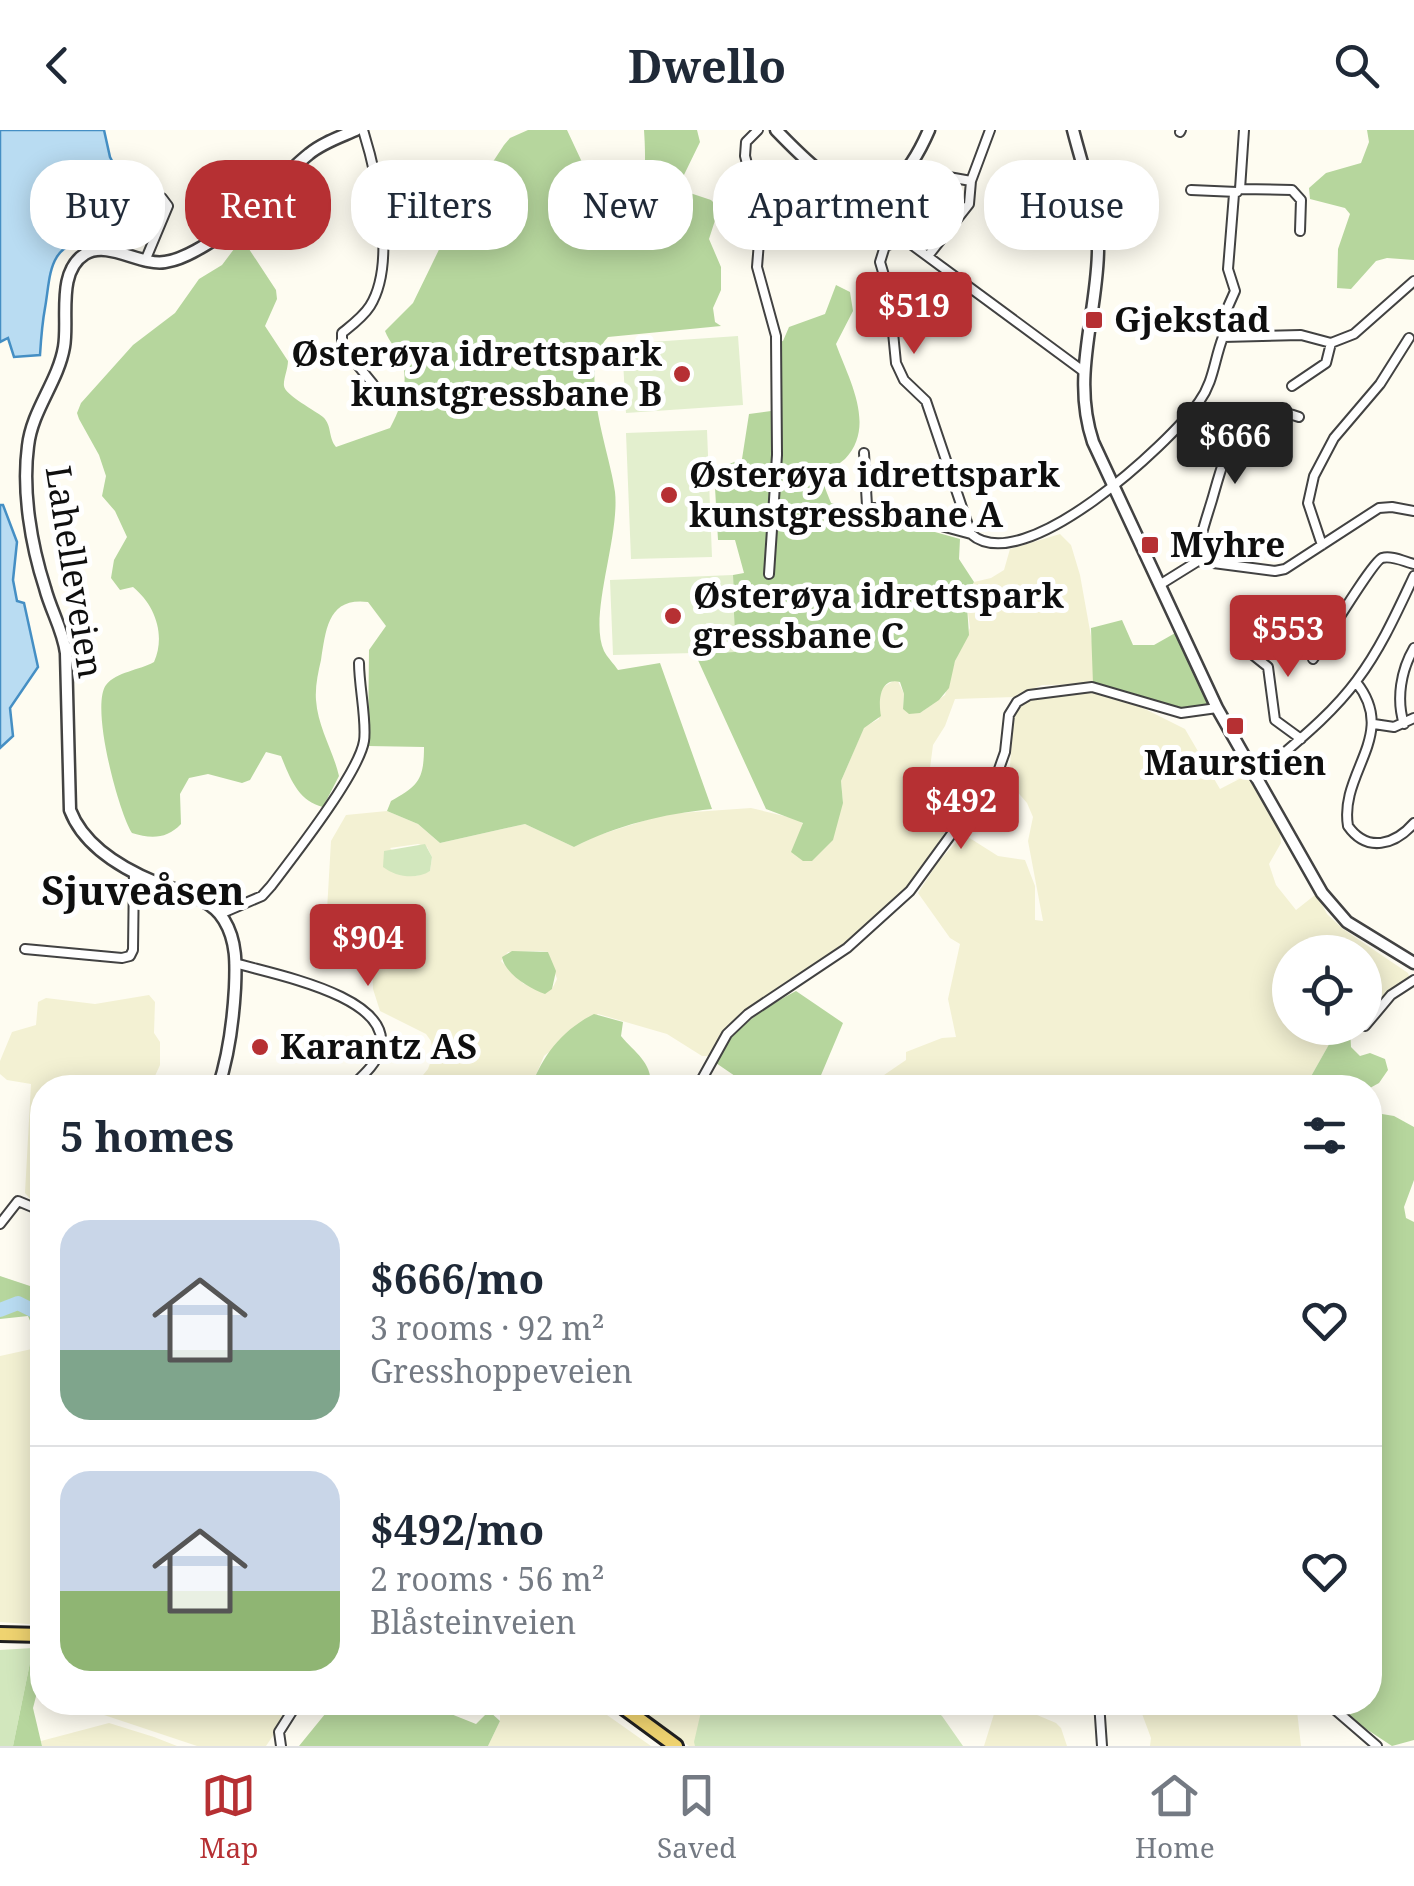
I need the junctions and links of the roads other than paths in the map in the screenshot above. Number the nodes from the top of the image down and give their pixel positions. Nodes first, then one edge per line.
1 (360, 130) edge
2 (758, 130) edge
3 (776, 130) edge
4 (929, 130) edge
5 (990, 130) edge
6 (1073, 130) edge
7 (1244, 130) edge
8 (964, 180) edge
9 (971, 181) junction
10 (1191, 190) dead end
11 (1237, 192) junction
12 (1300, 231) dead end
13 (151, 250) edge
14 (928, 256) junction
15 (146, 262) junction
16 (1414, 281) edge
17 (1222, 337) junction
18 (1409, 338) dead end
19 (1332, 343) junction
20 (1083, 371) junction
21 (373, 384) dead end
22 (1292, 386) dead end
23 (1299, 417) dead end
24 (864, 454) dead end
25 (1114, 488) junction
26 (1414, 512) edge
27 (971, 534) junction
28 (1322, 545) junction
29 (1198, 561) junction
30 (1414, 564) edge
31 (769, 574) dead end
32 (1414, 576) edge
33 (1161, 584) junction
34 (1414, 648) edge
35 (1254, 654) dead end
36 (1313, 659) dead end
37 (359, 664) dead end
38 (1356, 682) junction
39 (1217, 708) junction
40 (1414, 718) edge
41 (1374, 724) junction
42 (1404, 724) junction
43 (1301, 738) junction
44 (1255, 778) junction
45 (1414, 823) edge
46 (134, 872) junction
47 (220, 914) junction
48 (25, 949) dead end
49 (236, 963) junction
50 (1414, 963) edge
51 (1414, 980) edge
52 (1382, 1006) edge
53 (221, 1075) edge
54 (364, 1075) edge
55 (704, 1075) edge
56 (30, 1206) edge
57 (0, 1224) edge
58 (0, 1634) edge
59 (30, 1635) edge
60 (290, 1715) edge
61 (634, 1715) edge
62 (1100, 1715) edge
63 (1341, 1715) edge
64 (281, 1746) edge
65 (676, 1746) edge
66 (1102, 1746) edge
67 (1377, 1746) edge

1 - 15 street, Lahelleveien
1 - 21 street
2 - 31 street
3 - 4 street
5 - 9 street
6 - 20 street
7 - 11 street
8 - 9 street
9 - 14 street
10 - 11 street
11 - 12 street
11 - 17 street
13 - 15 street
14 - 20 street
14 - 27 street
15 - 46 street, Lahelleveien
16 - 19 street
17 - 19 street
17 - 25 street
18 - 28 street
19 - 22 street
20 - 25 street
23 - 29 street
24 - 27 street
25 - 27 street
25 - 33 street
26 - 28 street
28 - 29 street
29 - 33 street
30 - 36 street
32 - 38 street
33 - 39 street
34 - 42 street
35 - 43 street
37 - 47 street
38 - 41 street
38 - 43 street
39 - 44 street
39 - 55 street
40 - 42 street
41 - 42 street
41 - 45 street
43 - 44 street
44 - 50 street
46 - 47 street, Lahelleveien
46 - 48 street
47 - 49 street
49 - 53 street
49 - 54 street
51 - 52 street
56 - 57 street
58 - 59 main road
60 - 64 street
61 - 65 main road
62 - 66 street
63 - 67 street

